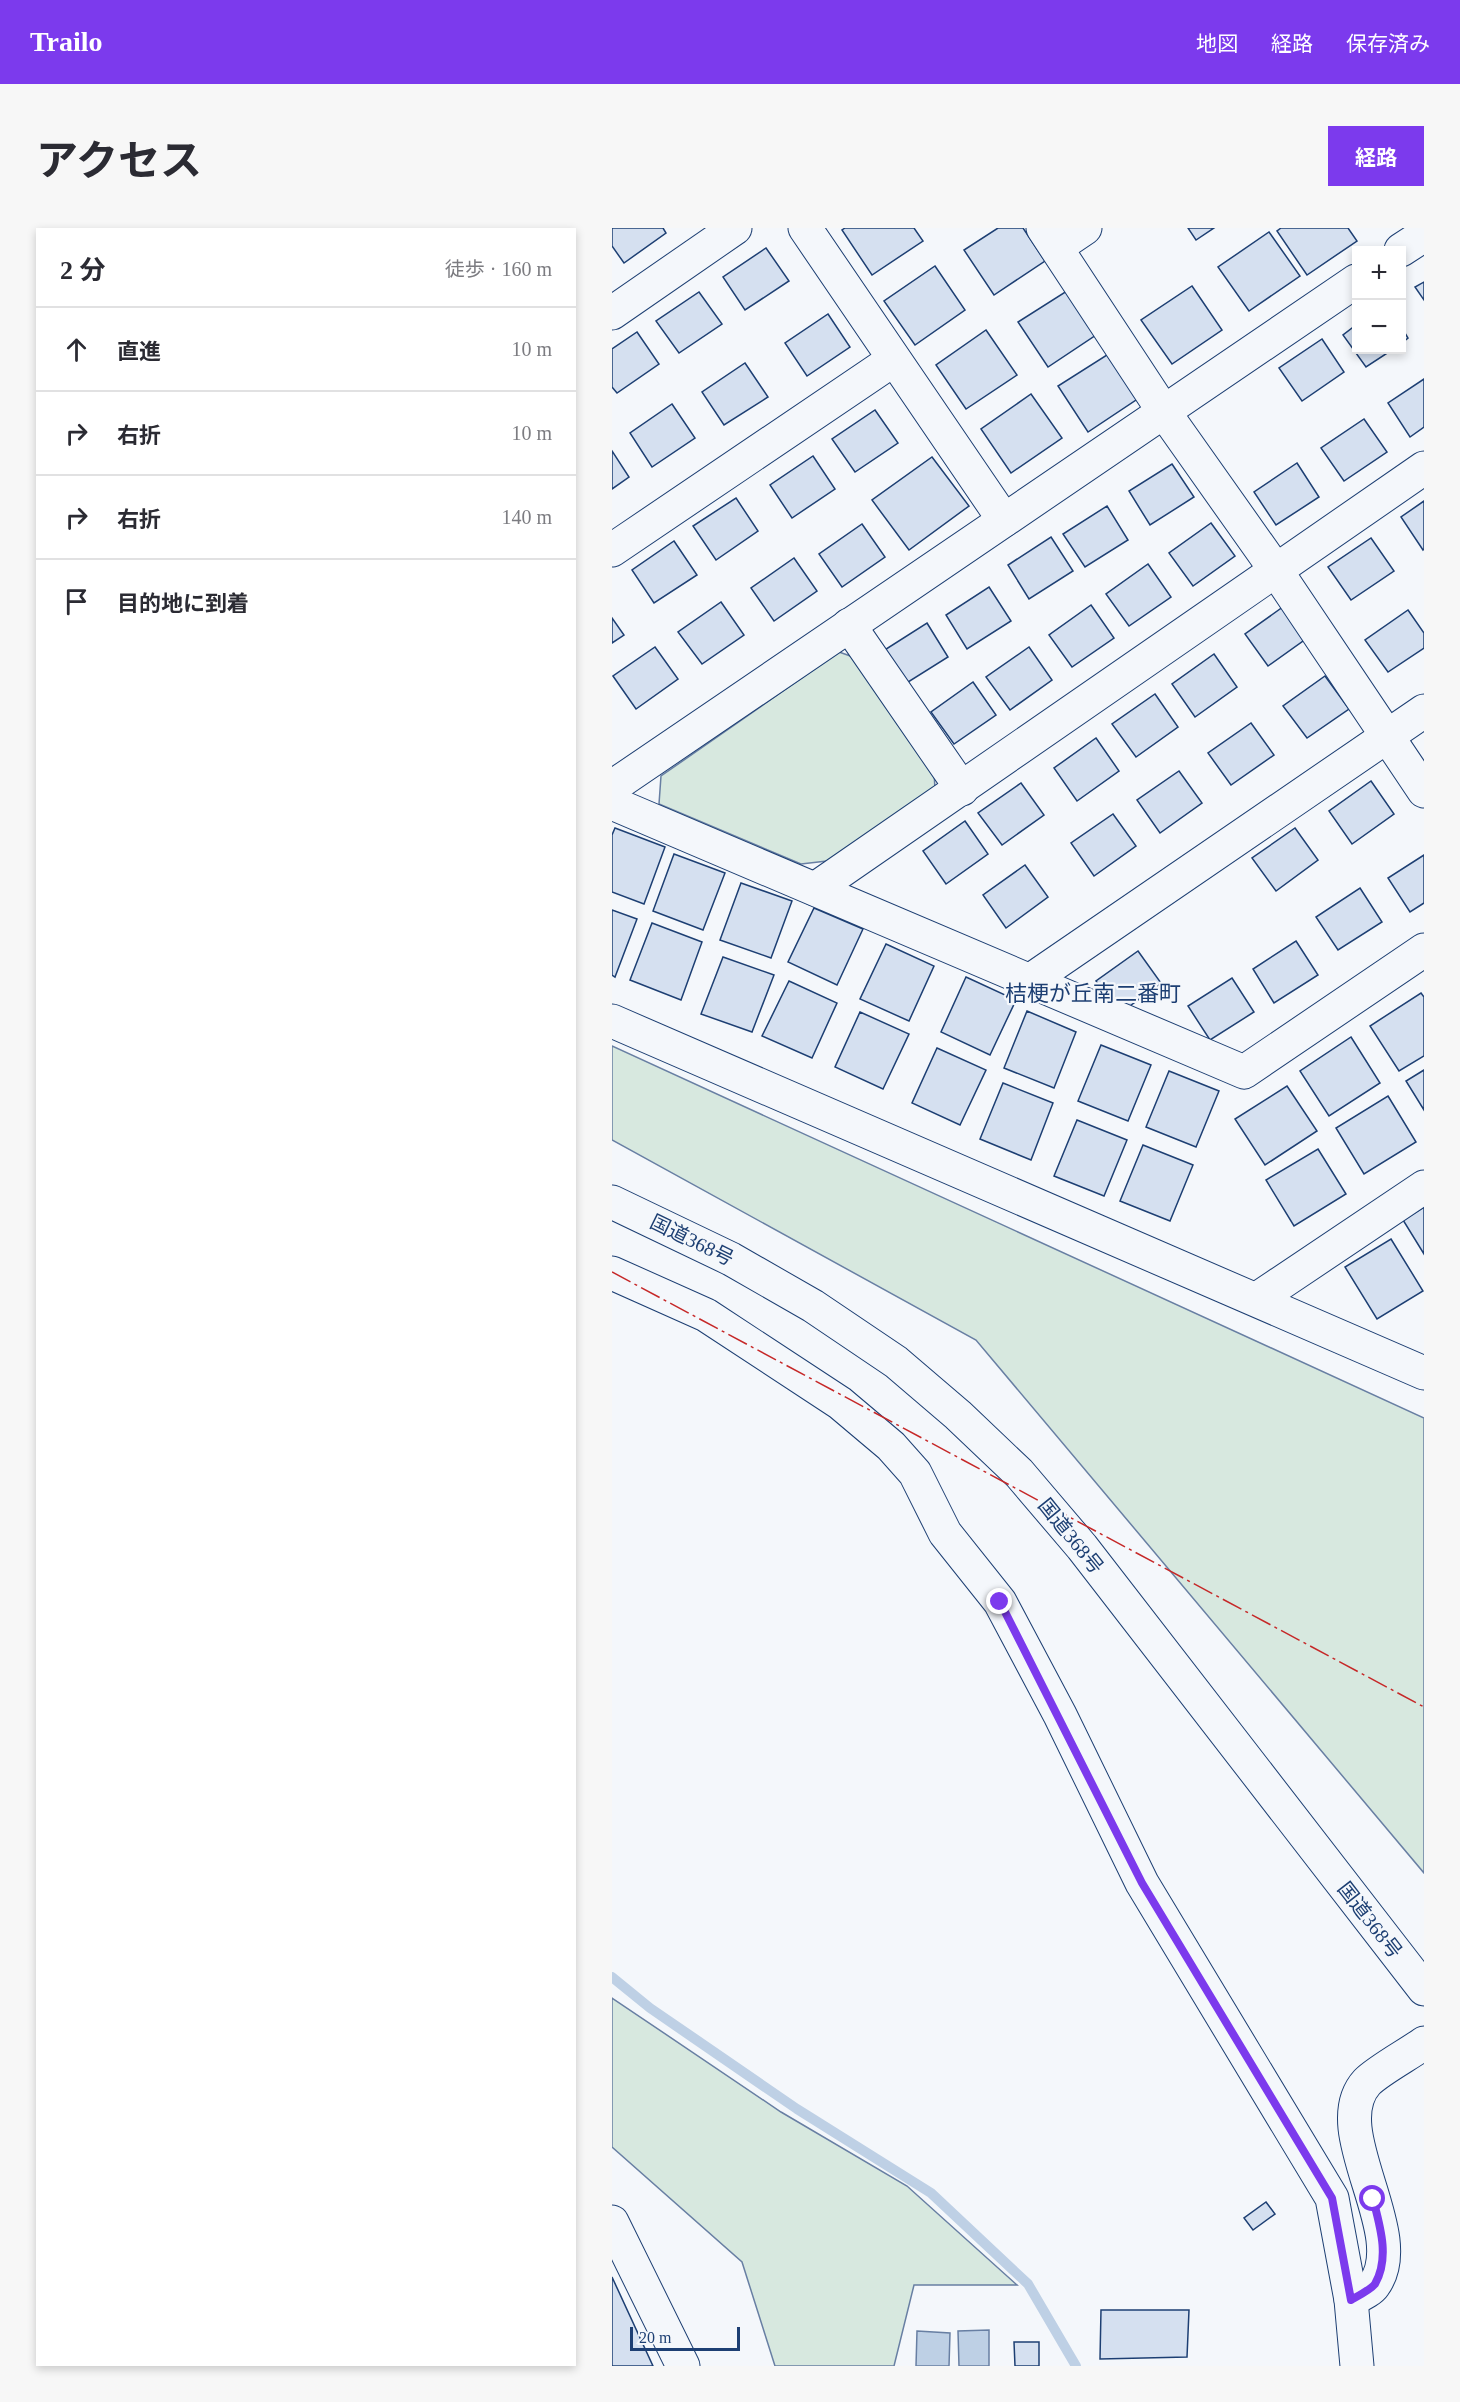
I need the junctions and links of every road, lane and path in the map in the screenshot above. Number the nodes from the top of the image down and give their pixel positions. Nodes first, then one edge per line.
1 (735, 228) edge
2 (805, 228) edge
3 (1085, 228) edge
4 (1424, 235) edge
5 (1050, 238) edge
6 (1406, 247) edge
7 (1352, 284) edge
8 (612, 313) edge
9 (893, 360) junction
10 (1164, 412) junction
11 (1424, 468) edge
12 (1004, 520) junction
13 (612, 550) edge
14 (1275, 569) junction
15 (849, 625) junction
16 (1424, 711) edge
17 (1386, 737) junction
18 (612, 787) edge
19 (962, 789) junction
20 (1424, 791) edge
21 (612, 803) edge
22 (815, 889) junction
23 (1424, 950) edge
24 (1028, 982) junction
25 (612, 1021) edge
26 (1424, 1187) edge
27 (612, 1203) edge
28 (612, 1273) edge
29 (1257, 1299) junction
30 (1424, 1373) edge
31 (1424, 1989) edge
32 (1424, 2043) edge
33 (612, 2222) edge
34 (1351, 2300) junction
35 (682, 2366) edge
36 (1357, 2366) edge

1 - 8 main road
2 - 9 main road
3 - 5 main road
4 - 6 main road
5 - 10 main road
7 - 10 main road
9 - 12 main road
9 - 13 main road
10 - 12 main road
10 - 14 main road
11 - 14 main road
12 - 15 main road
14 - 17 main road
14 - 19 main road
15 - 18 main road
15 - 19 main road
16 - 17 main road
17 - 20 main road
17 - 24 main road
19 - 22 main road
21 - 22 main road
22 - 24 main road
23 - 24 main road
25 - 29 main road
26 - 29 main road
27 - 31 main road, 国道368号
28 - 34 main road
29 - 30 main road
32 - 34 main road
33 - 35 main road
34 - 36 main road

